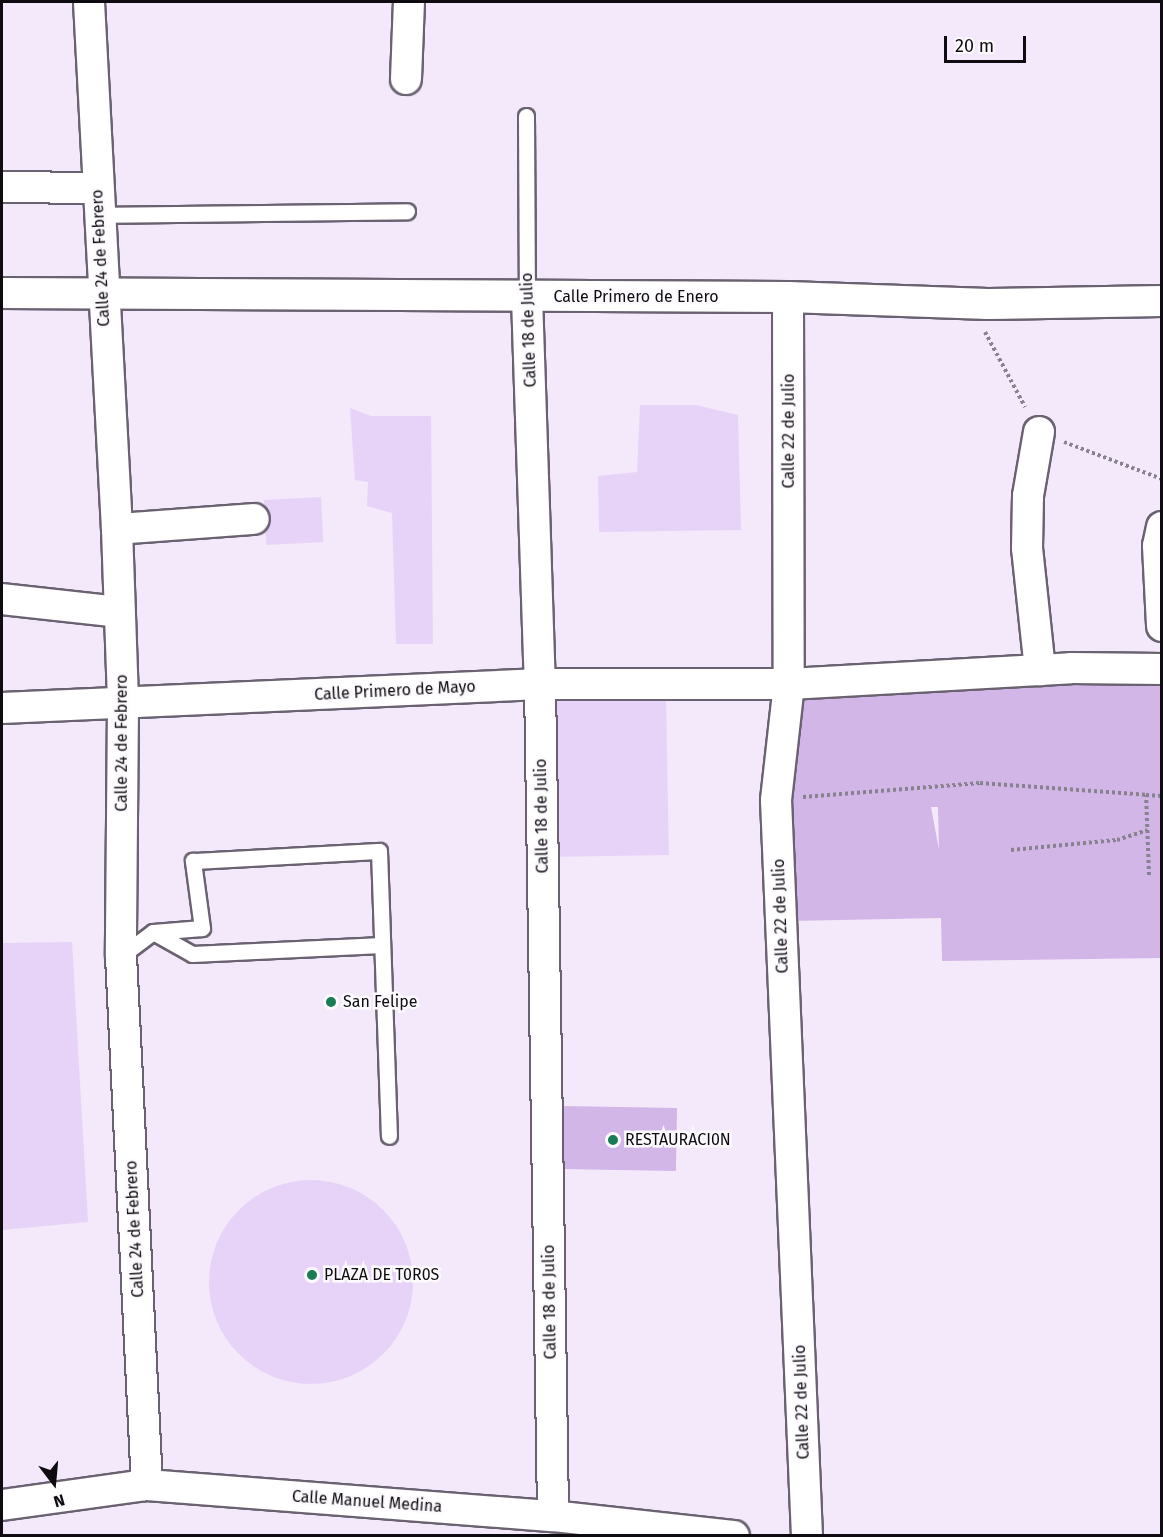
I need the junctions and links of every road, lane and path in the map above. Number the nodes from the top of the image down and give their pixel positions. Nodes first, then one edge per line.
1 (89, 2) edge
2 (409, 2) edge
3 (406, 79) dead end
4 (525, 116) dead end
5 (2, 187) edge
6 (98, 202) junction
7 (407, 211) dead end
8 (102, 292) junction
9 (2, 293) edge
10 (527, 297) junction
11 (788, 297) junction
12 (1161, 301) edge
13 (1039, 432) dead end
14 (254, 519) dead end
15 (1161, 527) edge
16 (117, 529) junction
17 (2, 599) edge
18 (119, 612) junction
19 (1161, 626) edge
20 (1161, 669) edge
21 (1040, 670) junction
22 (540, 684) junction
23 (789, 684) junction
24 (123, 705) junction
25 (2, 708) edge
26 (1146, 795) junction
27 (1161, 796) edge
28 (776, 800) junction
29 (1147, 830) junction
30 (1011, 850) dead end
31 (1149, 875) dead end
32 (153, 932) junction
33 (382, 945) junction
34 (121, 956) junction
35 (389, 1136) dead end
36 (147, 1485) junction
37 (2, 1504) edge
38 (553, 1516) junction
39 (734, 1536) edge
40 (807, 1536) edge

1 - 6 street, Calle 24 de Febrero
2 - 3 street
4 - 10 lane, Calle 18 de Julio
5 - 6 street
6 - 7 lane
6 - 8 street, Calle 24 de Febrero
8 - 9 street, Calle Primero de Enero
8 - 10 street, Calle Primero de Enero
8 - 16 street, Calle 24 de Febrero
10 - 11 street, Calle Primero de Enero
10 - 22 street, Calle 18 de Julio
11 - 12 street, Calle Primero de Enero
11 - 23 street, Calle 22 de Julio
13 - 21 street
14 - 16 street
15 - 19 street
16 - 18 street, Calle 24 de Febrero
17 - 18 street
18 - 24 street, Calle 24 de Febrero
20 - 21 street, Calle Primero de Mayo
21 - 23 street, Calle Primero de Mayo
22 - 23 street, Calle Primero de Mayo
22 - 24 street, Calle Primero de Mayo
22 - 38 street, Calle 18 de Julio
23 - 28 street, Calle 22 de Julio
24 - 25 street, Calle Primero de Mayo
24 - 34 street, Calle 24 de Febrero
26 - 27 path
26 - 28 path
26 - 29 path
28 - 40 street, Calle 22 de Julio
29 - 30 path
29 - 31 path
32 - 33 lane
32 - 33 lane
32 - 34 lane
33 - 35 lane
34 - 36 street, Calle 24 de Febrero
36 - 37 street, Calle Manuel Medina
36 - 38 street, Calle Manuel Medina
38 - 39 street, Calle Manuel Medina

